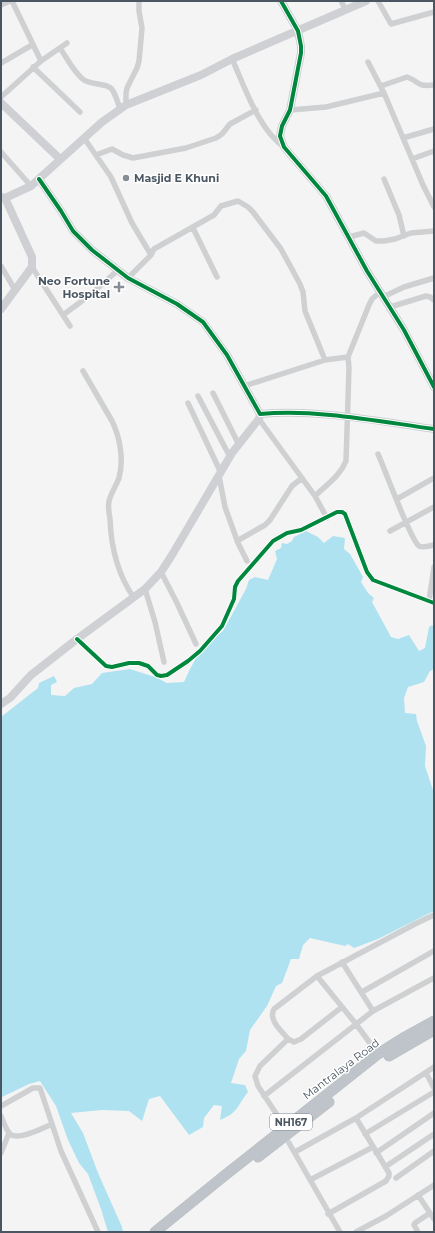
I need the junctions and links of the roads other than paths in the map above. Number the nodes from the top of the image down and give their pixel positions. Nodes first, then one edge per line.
1 (11, 1) edge
2 (139, 1) edge
3 (281, 1) edge
4 (341, 1) edge
5 (366, 1) edge
6 (378, 1) edge
7 (1, 5) edge
8 (346, 10) junction
9 (434, 12) edge
10 (298, 31) junction
11 (67, 43) dead end
12 (32, 45) junction
13 (60, 48) junction
14 (232, 59) junction
15 (41, 61) junction
16 (368, 62) dead end
17 (1, 63) edge
18 (33, 67) junction
19 (434, 85) edge
20 (381, 86) junction
21 (384, 93) junction
22 (1, 97) edge
23 (1, 103) edge
24 (123, 107) junction
25 (256, 110) junction
26 (290, 110) junction
27 (80, 112) dead end
28 (434, 129) edge
29 (84, 138) junction
30 (403, 138) junction
31 (284, 147) junction
32 (434, 151) edge
33 (1, 152) edge
34 (96, 155) junction
35 (60, 159) junction
36 (412, 159) junction
37 (384, 179) dead end
38 (39, 180) junction
39 (31, 186) junction
40 (3, 197) edge
41 (434, 207) edge
42 (193, 228) junction
43 (434, 231) edge
44 (404, 236) junction
45 (349, 237) junction
46 (151, 255) junction
47 (1, 266) edge
48 (32, 267) junction
49 (118, 270) junction
50 (217, 277) dead end
51 (128, 278) junction
52 (434, 278) edge
53 (14, 290) junction
54 (382, 294) junction
55 (434, 300) edge
56 (390, 307) junction
57 (1, 309) edge
58 (63, 315) junction
59 (70, 326) dead end
60 (348, 357) junction
61 (325, 360) junction
62 (83, 370) dead end
63 (244, 386) junction
64 (434, 387) edge
65 (213, 393) dead end
66 (198, 396) dead end
67 (188, 403) dead end
68 (259, 416) junction
69 (347, 417) junction
70 (434, 429) edge
71 (239, 445) junction
72 (378, 454) dead end
73 (230, 457) junction
74 (220, 475) junction
75 (302, 478) junction
76 (434, 478) edge
77 (315, 496) junction
78 (397, 499) junction
79 (434, 507) edge
80 (327, 518) junction
81 (406, 522) junction
82 (390, 532) dead end
83 (237, 541) junction
84 (434, 546) edge
85 (247, 561) dead end
86 (434, 567) edge
87 (161, 572) junction
88 (145, 589) junction
89 (134, 598) junction
90 (432, 602) edge
91 (76, 639) junction
92 (196, 644) dead end
93 (164, 662) dead end
94 (1, 704) edge
95 (434, 915) edge
96 (434, 951) edge
97 (342, 962) junction
98 (317, 976) junction
99 (434, 978) edge
100 (362, 992) junction
101 (342, 1007) junction
102 (373, 1011) junction
103 (434, 1021) edge
104 (356, 1024) junction
105 (434, 1030) edge
106 (288, 1039) junction
107 (378, 1054) junction
108 (434, 1067) edge
109 (426, 1073) junction
110 (434, 1088) edge
111 (434, 1092) edge
112 (264, 1096) junction
113 (1, 1106) edge
114 (434, 1113) edge
115 (1, 1116) edge
116 (356, 1118) junction
117 (52, 1124) junction
118 (285, 1132) junction
119 (9, 1133) junction
120 (365, 1134) junction
121 (434, 1134) edge
122 (374, 1150) junction
123 (434, 1151) edge
124 (295, 1152) junction
125 (1, 1153) edge
126 (385, 1166) junction
127 (396, 1178) dead end
128 (310, 1180) junction
129 (434, 1185) edge
130 (418, 1195) junction
131 (430, 1213) junction
132 (328, 1214) junction
133 (434, 1219) edge
134 (98, 1232) edge
135 (155, 1232) edge
136 (164, 1232) edge
137 (340, 1232) edge
138 (356, 1232) edge
139 (418, 1232) edge

1 - 7 street
1 - 12 street
2 - 24 street
3 - 10 street
4 - 8 street
5 - 8 street
6 - 9 street
8 - 10 street
10 - 14 street
10 - 26 street
11 - 13 street
12 - 15 street
12 - 17 street
13 - 15 street
13 - 24 street
14 - 24 street
14 - 25 street
15 - 18 street
16 - 20 street
18 - 22 street
18 - 27 street
19 - 20 street
20 - 21 street
21 - 26 street
21 - 30 street
23 - 35 street
24 - 29 street
25 - 31 street
25 - 34 street
26 - 31 street
28 - 30 street
29 - 34 street
29 - 35 street
30 - 36 street
31 - 45 street
32 - 36 street
33 - 39 street
34 - 46 street
35 - 38 street
36 - 41 street
37 - 44 street
38 - 39 street
38 - 49 street
39 - 40 street
40 - 48 street
42 - 46 street
42 - 50 street
42 - 61 street
43 - 44 street
44 - 45 street
45 - 54 street
46 - 51 street
47 - 53 street
48 - 53 street
48 - 58 street
49 - 51 street
49 - 58 street
51 - 63 street
52 - 54 street
53 - 57 street
54 - 56 street
54 - 60 street
55 - 56 street
56 - 64 street
58 - 59 street
60 - 61 street
60 - 69 street
61 - 63 street
62 - 89 street
63 - 68 street
65 - 71 street
66 - 73 street
67 - 74 street
68 - 69 street
68 - 71 street
68 - 75 street
69 - 70 street
69 - 77 street
71 - 73 street
72 - 78 street
73 - 74 street
74 - 83 street
74 - 87 street
75 - 77 street
75 - 83 street
76 - 78 street
77 - 80 street
78 - 81 street
79 - 81 street
80 - 90 street
80 - 91 street
81 - 82 street
81 - 84 street
83 - 85 street
86 - 90 street
87 - 88 street
87 - 92 street
88 - 89 street
88 - 93 street
89 - 91 street
91 - 94 street
95 - 97 street
96 - 100 street
97 - 98 street
97 - 100 street
98 - 101 street
98 - 106 street
99 - 102 street
100 - 102 street
101 - 104 street
101 - 106 street
102 - 104 street
103 - 107 highway, Mantralaya Road / NH167
104 - 107 street
104 - 112 street
105 - 118 highway, Mantralaya Road / NH167
106 - 112 street
107 - 118 highway, Mantralaya Road / NH167
108 - 109 street
109 - 110 street
109 - 116 street
111 - 120 street
112 - 118 street
113 - 117 street
114 - 122 street
115 - 119 street
116 - 120 street
116 - 124 street
117 - 119 street
117 - 134 street
118 - 124 street
118 - 135 highway, Mantralaya Road / NH167
118 - 136 highway, Mantralaya Road / NH167
119 - 125 street
120 - 122 street
121 - 126 street
122 - 126 street
122 - 128 street
123 - 127 street
124 - 128 street
126 - 132 street
128 - 132 street
129 - 130 street
130 - 131 street
130 - 138 street
131 - 133 street
131 - 139 street
132 - 137 street

